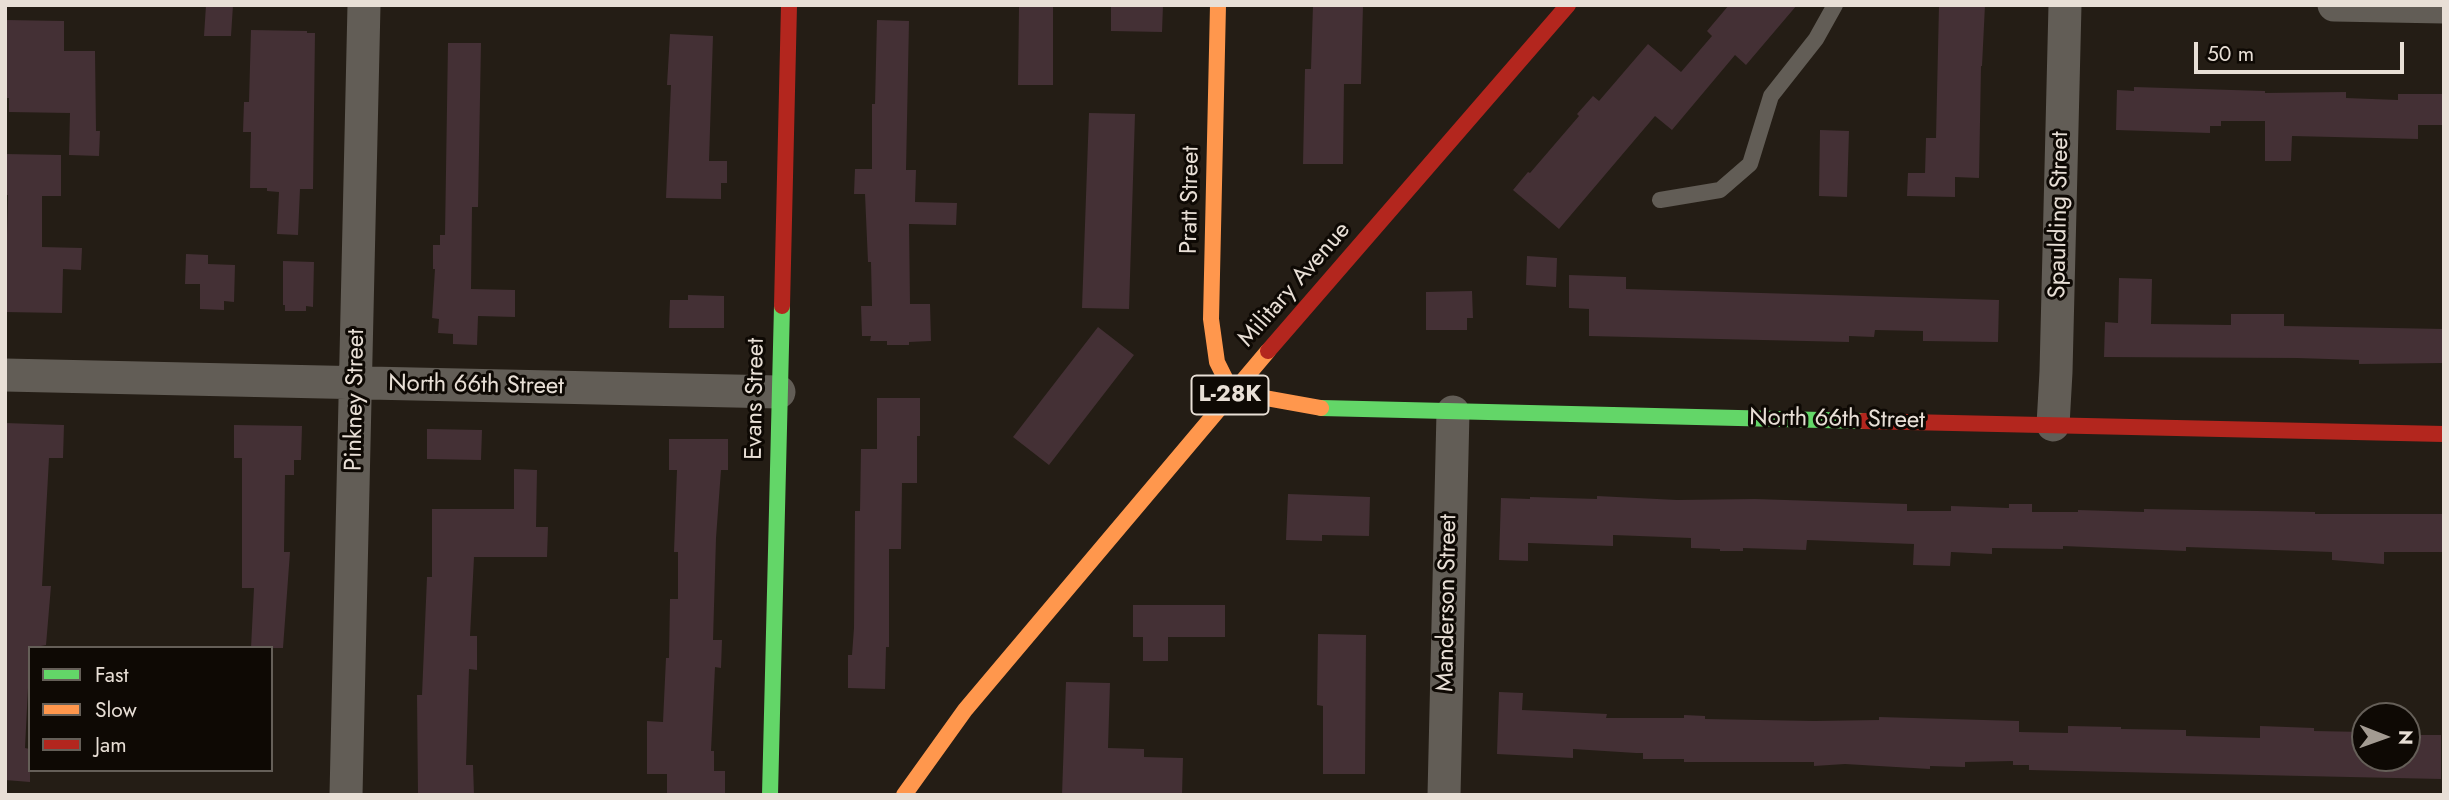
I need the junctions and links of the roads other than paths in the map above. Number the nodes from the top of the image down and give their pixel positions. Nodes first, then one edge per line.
1 (364, 5) edge
2 (789, 5) edge
3 (1218, 5) edge
4 (1568, 5) edge
5 (1835, 5) edge
6 (2065, 5) edge
7 (2334, 5) edge
8 (2444, 8) edge
9 (1660, 200) dead end
10 (5, 374) edge
11 (356, 384) junction
12 (779, 392) junction
13 (1232, 392) junction
14 (1453, 412) junction
15 (2053, 425) junction
16 (2444, 434) edge
17 (346, 795) edge
18 (770, 795) edge
19 (904, 795) edge
20 (1444, 795) edge

1 - 11 street, Pinkney Street
2 - 12 street, Evans Street
3 - 13 street, Pratt Street
4 - 13 street, Military Avenue / L-28K
5 - 9 lane
6 - 15 street, Spaulding Street
7 - 8 street
10 - 11 street, North 66th Street
11 - 12 street, North 66th Street
11 - 17 street, Pinkney Street
12 - 18 street, Evans Street
13 - 14 street, North 66th Street
13 - 19 street, Military Avenue / L-28K
14 - 15 street, North 66th Street
14 - 20 street, Manderson Street
15 - 16 street, North 66th Street

